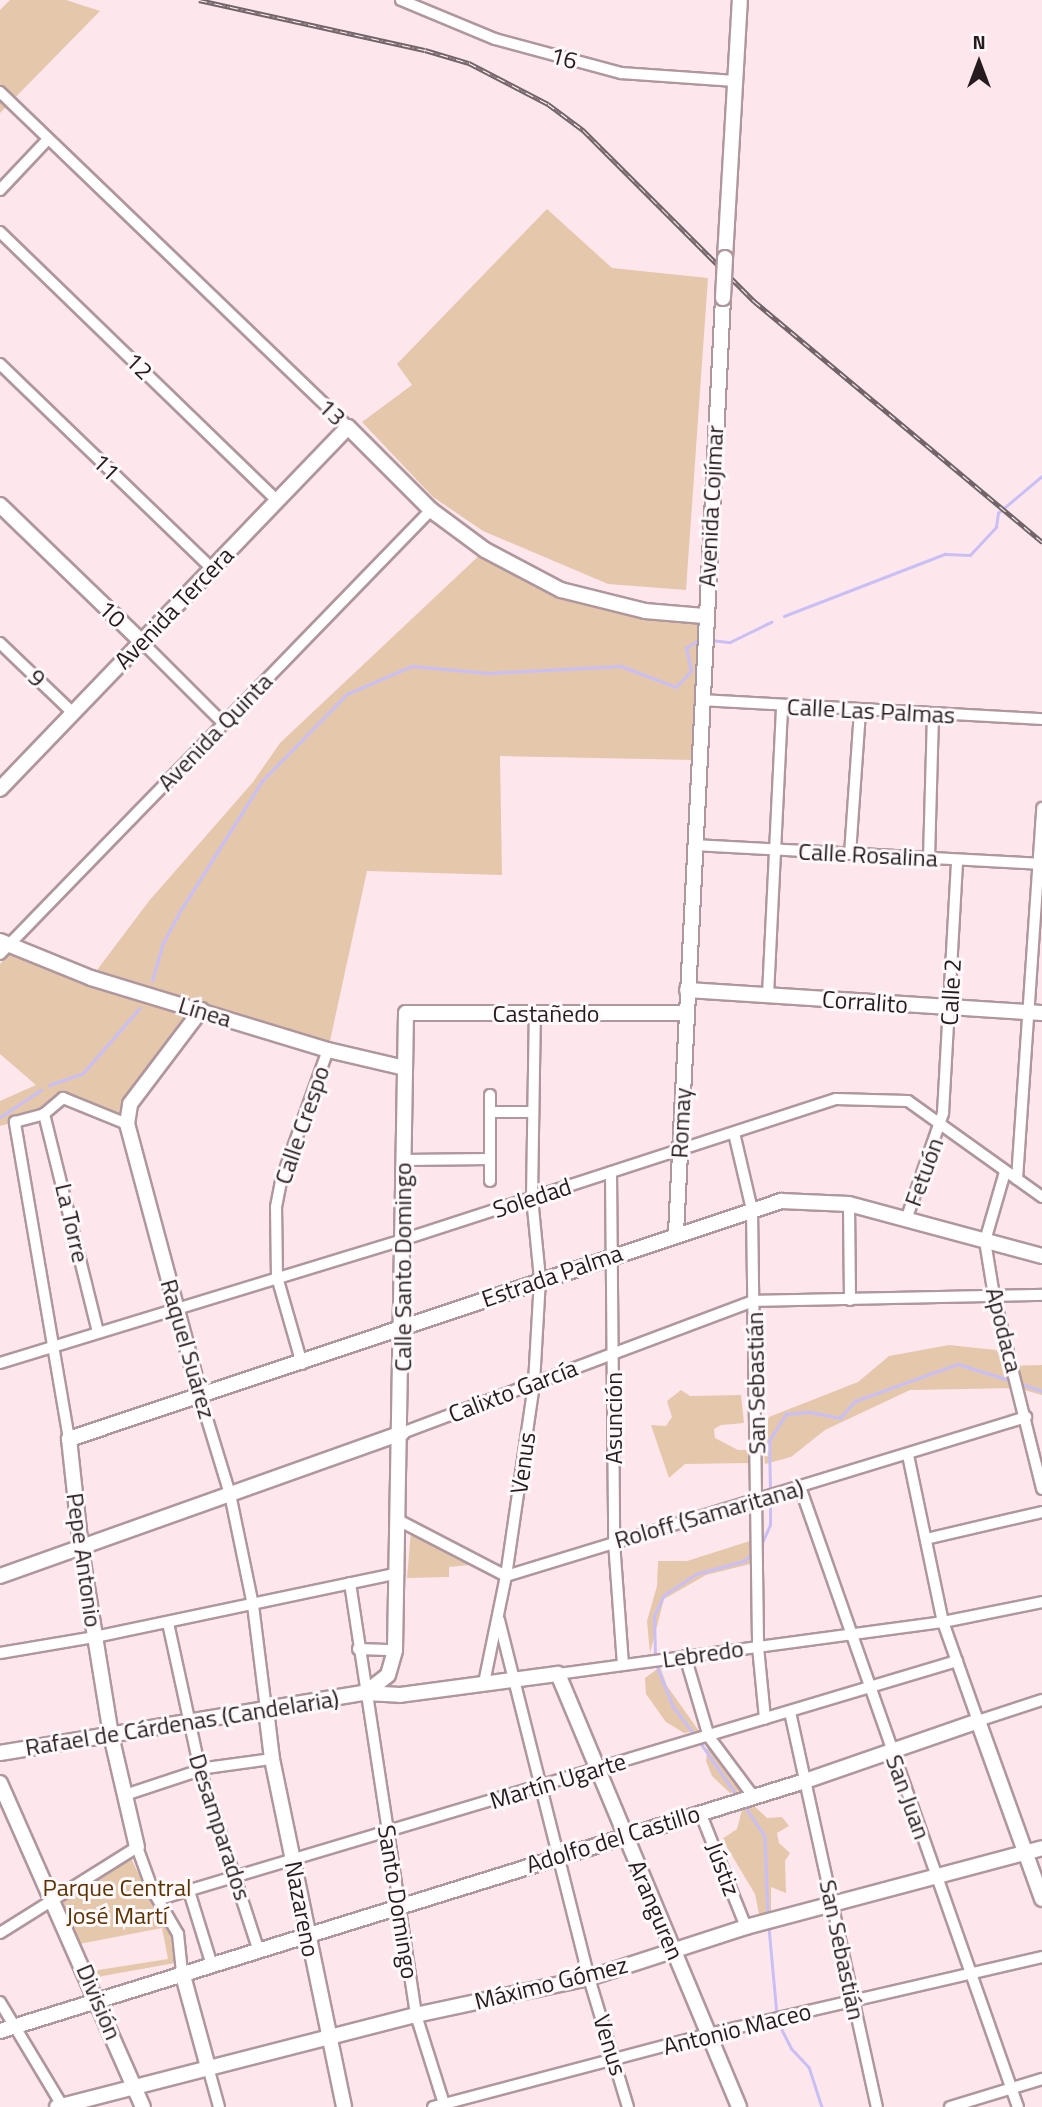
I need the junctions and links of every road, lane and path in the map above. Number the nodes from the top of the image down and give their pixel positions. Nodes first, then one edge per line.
1 (401, 0) edge
2 (740, 0) edge
3 (735, 81) junction
4 (0, 92) edge
5 (48, 139) junction
6 (0, 190) edge
7 (0, 232) edge
8 (0, 365) edge
9 (348, 427) junction
10 (278, 501) junction
11 (0, 505) edge
12 (431, 510) junction
13 (212, 569) junction
14 (704, 616) junction
15 (142, 642) junction
16 (0, 643) edge
17 (701, 700) junction
18 (782, 707) junction
19 (860, 712) junction
20 (73, 713) junction
21 (933, 714) junction
22 (1042, 719) edge
23 (223, 723) junction
24 (2, 782) edge
25 (1042, 808) edge
26 (694, 845) junction
27 (776, 850) junction
28 (850, 854) junction
29 (929, 858) junction
30 (957, 860) junction
31 (1041, 864) edge
32 (2, 948) edge
33 (687, 990) junction
34 (768, 995) junction
35 (950, 1007) junction
36 (201, 1010) junction
37 (406, 1013) joint
38 (686, 1013) junction
39 (1035, 1013) edge
40 (535, 1016) junction
41 (328, 1050) junction
42 (405, 1068) junction
43 (490, 1095) dead end
44 (490, 1112) junction
45 (532, 1112) junction
46 (44, 1114) junction
47 (942, 1123) junction
48 (128, 1124) junction
49 (734, 1133) junction
50 (680, 1151) junction
51 (490, 1159) junction
52 (404, 1160) junction
53 (611, 1172) junction
54 (1006, 1172) junction
55 (1017, 1179) junction
56 (490, 1181) dead end
57 (532, 1197) junction
58 (1042, 1197) edge
59 (849, 1204) junction
60 (752, 1210) junction
61 (906, 1220) junction
62 (676, 1233) junction
63 (402, 1240) junction
64 (985, 1241) junction
65 (610, 1254) junction
66 (1042, 1256) edge
67 (277, 1277) junction
68 (540, 1279) junction
69 (1042, 1295) edge
70 (994, 1296) junction
71 (850, 1300) junction
72 (754, 1301) junction
73 (176, 1308) junction
74 (402, 1329) junction
75 (98, 1332) junction
76 (52, 1347) junction
77 (614, 1352) junction
78 (0, 1363) edge
79 (302, 1364) junction
80 (534, 1382) junction
81 (200, 1396) junction
82 (1026, 1417) junction
83 (402, 1433) junction
84 (69, 1439) junction
85 (908, 1455) junction
86 (800, 1487) junction
87 (1042, 1489) edge
88 (230, 1494) junction
89 (758, 1500) junction
90 (1042, 1512) edge
91 (400, 1521) junction
92 (926, 1539) junction
93 (614, 1542) junction
94 (81, 1549) junction
95 (398, 1573) junction
96 (0, 1576) edge
97 (506, 1576) junction
98 (350, 1583) junction
99 (1042, 1602) edge
100 (253, 1605) junction
101 (498, 1617) junction
102 (943, 1622) junction
103 (168, 1623) junction
104 (849, 1633) junction
105 (95, 1637) junction
106 (758, 1647) junction
107 (358, 1649) junction
108 (0, 1653) edge
109 (685, 1656) junction
110 (394, 1657) junction
111 (957, 1661) junction
112 (623, 1664) junction
113 (558, 1674) junction
114 (514, 1679) junction
115 (484, 1683) junction
116 (869, 1688) junction
117 (364, 1693) junction
118 (400, 1695) junction
119 (1042, 1700) edge
120 (267, 1710) junction
121 (790, 1712) junction
122 (765, 1719) junction
123 (978, 1721) junction
124 (188, 1724) junction
125 (111, 1735) junction
126 (703, 1739) junction
127 (891, 1751) junction
128 (0, 1753) edge
129 (272, 1759) junction
130 (596, 1769) junction
131 (200, 1770) junction
132 (805, 1781) junction
133 (0, 1783) edge
134 (543, 1787) junction
135 (125, 1795) junction
136 (745, 1798) junction
137 (700, 1812) junction
138 (387, 1831) junction
139 (623, 1835) junction
140 (137, 1847) junction
141 (1042, 1848) edge
142 (1025, 1853) junction
143 (559, 1855) junction
144 (292, 1859) junction
145 (237, 1876) junction
146 (936, 1876) junction
147 (189, 1891) junction
148 (53, 1899) junction
149 (160, 1899) junction
150 (1042, 1899) edge
151 (833, 1904) junction
152 (399, 1905) junction
153 (746, 1927) junction
154 (0, 1933) edge
155 (306, 1934) junction
156 (258, 1948) junction
157 (674, 1951) junction
158 (1042, 1957) edge
159 (211, 1962) junction
160 (182, 1972) junction
161 (971, 1974) junction
162 (589, 1978) junction
163 (97, 1997) junction
164 (853, 1999) junction
165 (0, 2002) edge
166 (415, 2015) junction
167 (15, 2026) junction
168 (0, 2031) edge
169 (709, 2034) junction
170 (327, 2038) junction
171 (615, 2060) junction
172 (208, 2067) junction
173 (1042, 2079) edge
174 (135, 2085) junction
175 (1011, 2088) junction
176 (440, 2106) edge
177 (61, 2107) edge
178 (143, 2107) edge
179 (219, 2107) edge
180 (344, 2107) edge
181 (628, 2107) edge
182 (739, 2107) edge
183 (877, 2107) edge
184 (950, 2107) edge
185 (1018, 2107) edge

1 - 3 street, 16
2 - 3 street, Avenida Cojímar
3 - 14 street, Avenida Cojímar, bridge
4 - 5 street, 13
5 - 6 street
5 - 9 street, 13
7 - 10 street, 12
8 - 13 street, 11
9 - 10 street, Avenida Tercera
9 - 12 street, 13
10 - 13 street, Avenida Tercera
11 - 15 street, 10
12 - 14 street, 13
12 - 23 street, Avenida Quinta
13 - 15 street, Avenida Tercera
14 - 17 street, Avenida Cojímar
15 - 20 street, Avenida Tercera
15 - 23 street, 10
16 - 20 street, 9
17 - 18 street, Calle Las Palmas
17 - 26 street, Avenida Cojímar
18 - 19 street, Calle Las Palmas
18 - 27 street
19 - 21 street, Calle Las Palmas
19 - 28 street
20 - 24 street, Avenida Tercera
21 - 22 street, Calle Las Palmas
21 - 29 street
23 - 32 street, Avenida Quinta
25 - 31 street
26 - 27 street, Calle Rosalina
26 - 33 street, Avenida Cojímar
27 - 28 street, Calle Rosalina
27 - 34 street
28 - 29 street, Calle Rosalina
29 - 30 street, Calle Rosalina
30 - 31 street, Calle Rosalina
30 - 35 street, Calle 2
31 - 39 street
32 - 36 street, Línea
33 - 34 street, Corralito
33 - 38 street, Avenida Cojímar
34 - 35 street, Corralito
35 - 39 street, Corralito
35 - 47 street, Calle 2
36 - 41 street, Línea
36 - 48 street
37 - 40 street, Castañedo
37 - 42 street, Calle Santo Domingo
38 - 40 street, Castañedo
38 - 50 street, Romay
39 - 55 street
40 - 45 street, Venus
41 - 42 street, Línea
41 - 67 street, Calle Crespo
42 - 52 street, Calle Santo Domingo
43 - 44 street
44 - 45 street
44 - 51 street
45 - 57 street, Venus
46 - 48 street, Pepe Antonio
46 - 75 street, La Torre
46 - 76 street, Pepe Antonio
47 - 49 street, Soledad
47 - 54 street, Soledad
47 - 61 street, Fetuón
48 - 73 street, Raquel Suárez
49 - 50 street, Soledad
49 - 60 street, San Sebastián
50 - 53 street, Soledad
50 - 62 street, Romay
51 - 52 street
51 - 56 street
52 - 63 street, Calle Santo Domingo
53 - 57 street, Soledad
53 - 65 street, Asunción
54 - 55 street, Soledad
54 - 64 street, Apodaca
55 - 58 street, Soledad
57 - 63 street, Soledad
57 - 68 street, Venus
59 - 60 street, Estrada Palma
59 - 61 street, Estrada Palma
59 - 71 street
60 - 62 street, Estrada Palma
60 - 72 street, San Sebastián
61 - 64 street, Estrada Palma
62 - 65 street, Estrada Palma
63 - 67 street, Soledad
63 - 74 street, Calle Santo Domingo
64 - 66 street, Estrada Palma
64 - 70 street, Apodaca
65 - 68 street, Estrada Palma
65 - 77 street, Asunción
67 - 73 street, Soledad
67 - 79 street, Calle Crespo
68 - 74 street, Estrada Palma
68 - 80 street, Venus
69 - 70 street, Calixto García
70 - 71 street, Calixto García
70 - 82 street, Apodaca
71 - 72 street, Calixto García
72 - 77 street, Calixto García
72 - 89 street, San Sebastián
73 - 75 street, Soledad
73 - 81 street, Raquel Suárez
74 - 79 street, Estrada Palma
74 - 83 street, Calle Santo Domingo
75 - 76 street, Soledad
76 - 78 street, Soledad
76 - 84 street, Pepe Antonio
77 - 80 street, Calixto García
77 - 93 street, Asunción
79 - 81 street, Estrada Palma
80 - 83 street, Calixto García
80 - 97 street, Venus
81 - 84 street, Estrada Palma
81 - 88 street, Raquel Suárez
82 - 85 street, Roloff (Samaritana)
82 - 87 street, Apodaca
83 - 88 street, Calixto García
83 - 91 street, Calle Santo Domingo
84 - 94 street, Pepe Antonio
85 - 86 street, Roloff (Samaritana)
85 - 92 street
86 - 89 street, Roloff (Samaritana)
86 - 104 street, San Juan
88 - 94 street, Calixto García
88 - 100 street, Raquel Suárez
89 - 93 street, Roloff (Samaritana)
89 - 106 street, San Sebastián
90 - 92 street
91 - 95 street
91 - 97 street
92 - 102 street
93 - 97 street, Roloff (Samaritana)
93 - 112 street, Asunción
94 - 96 street, Calixto García
94 - 105 street, Pepe Antonio
95 - 98 street
95 - 110 street
97 - 101 street, Venus
98 - 100 street
98 - 107 street, Santo Domingo
99 - 102 street, Lebredo
100 - 103 street
100 - 120 street, Raquel Suárez
101 - 114 street, Venus
101 - 115 street, Venus
102 - 104 street, Lebredo
102 - 111 street
103 - 105 street
103 - 124 street, Desamparados
104 - 106 street, Lebredo
104 - 116 street, San Juan
105 - 108 street
105 - 125 street, Pepe Antonio
106 - 109 street, Lebredo
106 - 122 street, San Sebastián
107 - 110 street
107 - 117 street, Santo Domingo
109 - 112 street, Lebredo
109 - 126 street
110 - 117 street
110 - 118 street
111 - 116 street, Martín Ugarte
111 - 123 street
112 - 113 street, Lebredo
113 - 114 street, Lebredo
113 - 130 street, Aranguren
114 - 115 street, Lebredo
114 - 134 street, Venus
115 - 118 street, Lebredo
116 - 121 street, Martín Ugarte
116 - 127 street, San Juan
117 - 118 street, Lebredo
117 - 120 street, Rafael de Cárdenas (Candelaria)
117 - 138 street, Santo Domingo
119 - 123 street, Adolfo del Castillo
120 - 124 street, Rafael de Cárdenas (Candelaria)
120 - 129 street, Nazareno
121 - 122 street, Martín Ugarte
121 - 132 street, San Sebastián
122 - 126 street, Martín Ugarte
123 - 127 street, Adolfo del Castillo
123 - 142 street
124 - 125 street, Rafael de Cárdenas (Candelaria)
124 - 131 street, Desamparados
125 - 128 street, Rafael de Cárdenas (Candelaria)
125 - 135 street, Pepe Antonio
126 - 130 street, Martín Ugarte
126 - 136 street
127 - 132 street, Adolfo del Castillo
127 - 146 street, San Juan
129 - 131 street
129 - 144 street, Nazareno
130 - 134 street, Martín Ugarte
130 - 139 street, Aranguren
131 - 135 street
131 - 145 street, Desamparados
132 - 136 street, Adolfo del Castillo
132 - 151 street, San Sebastián
133 - 148 street, División
134 - 138 street, Martín Ugarte
134 - 143 street, Venus
135 - 140 street, Pepe Antonio
136 - 137 street, Adolfo del Castillo
137 - 139 street, Adolfo del Castillo
137 - 153 street, Jústiz
138 - 144 street, Martín Ugarte
138 - 152 street, Santo Domingo
139 - 143 street, Adolfo del Castillo
139 - 157 street, Aranguren
140 - 148 street
140 - 149 street, Pepe Antonio
141 - 142 street, Máximo Gómez
142 - 146 street, Máximo Gómez
142 - 150 street
143 - 152 street, Adolfo del Castillo
143 - 162 street, Venus
144 - 145 street, Martín Ugarte
144 - 155 street, Nazareno
145 - 147 street, Martín Ugarte
145 - 156 street, Desamparados
146 - 151 street, Máximo Gómez
146 - 161 street, San Juan
147 - 149 street, Martín Ugarte
147 - 159 street
148 - 154 street
148 - 163 street, División
149 - 160 street, Pepe Antonio
151 - 153 street, Máximo Gómez
151 - 164 street, San Sebastián
152 - 155 street, Adolfo del Castillo
152 - 166 street, Santo Domingo
153 - 157 street, Máximo Gómez
155 - 156 street, Adolfo del Castillo
155 - 170 street, Nazareno
156 - 159 street, Adolfo del Castillo
157 - 162 street, Máximo Gómez
157 - 169 street, Aranguren
158 - 161 street, Antonio Maceo
159 - 160 street, Adolfo del Castillo
160 - 163 street, Adolfo del Castillo
160 - 172 street, Pepe Antonio
161 - 164 street, Antonio Maceo
161 - 175 street, San Juan
162 - 166 street, Máximo Gómez
162 - 171 street, Venus
163 - 167 street, Adolfo del Castillo
163 - 174 street, División
164 - 169 street, Antonio Maceo
164 - 183 street, San Sebastián
165 - 167 street
166 - 170 street, Máximo Gómez
166 - 176 street, Santo Domingo
167 - 168 street, Adolfo del Castillo
167 - 177 street
169 - 171 street, Antonio Maceo
169 - 182 street, Aranguren
170 - 172 street, Máximo Gómez
170 - 180 street, Nazareno
171 - 176 street, Antonio Maceo
171 - 181 street, Venus
172 - 174 street, Máximo Gómez
172 - 179 street, Pepe Antonio
173 - 175 street
174 - 177 street, Máximo Gómez
174 - 178 street, División
175 - 184 street
175 - 185 street, San Juan

